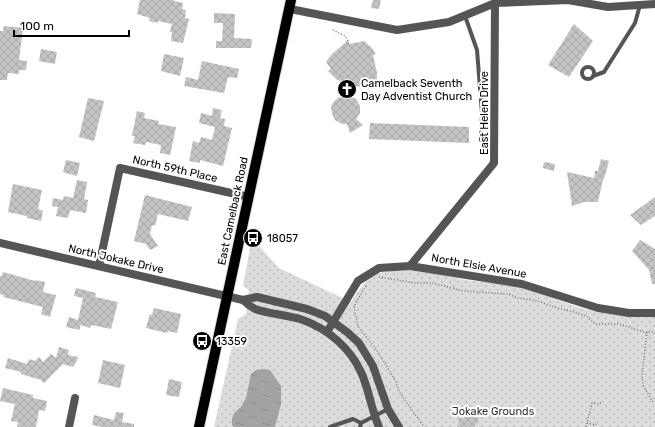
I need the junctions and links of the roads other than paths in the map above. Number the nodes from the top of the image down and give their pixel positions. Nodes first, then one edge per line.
1 (495, 3) junction
2 (290, 4) edge
3 (655, 4) edge
4 (640, 5) junction
5 (464, 15) junction
6 (593, 76) dead end
7 (481, 140) dead end
8 (249, 197) junction
9 (0, 243) edge
10 (99, 266) junction
11 (410, 266) junction
12 (227, 297) junction
13 (243, 300) junction
14 (655, 313) edge
15 (333, 321) junction
16 (327, 332) junction
17 (75, 398) dead end
18 (388, 409) junction
19 (374, 416) junction
20 (360, 425) edge
21 (69, 427) edge
22 (199, 427) edge
23 (330, 427) edge
24 (379, 427) edge
25 (399, 427) edge

1 - 4 street
1 - 5 street
1 - 11 street, East Helen Drive
2 - 5 street
2 - 8 main road, East Camelback Road
3 - 4 street
4 - 6 lane
5 - 7 lane
8 - 10 street, North 59th Place
8 - 12 main road, East Camelback Road
9 - 10 street, North Jokake Drive
10 - 12 street, North Jokake Drive
11 - 14 street, North Elsie Avenue
11 - 15 street, North Elsie Avenue
12 - 13 street, North Jokake Drive
12 - 22 main road, East Camelback Road
13 - 15 street
13 - 16 street
15 - 16 street, North Elsie Avenue
15 - 18 street
16 - 19 street
17 - 21 street
18 - 19 lane
18 - 25 street
19 - 20 lane
19 - 24 street
20 - 23 lane

